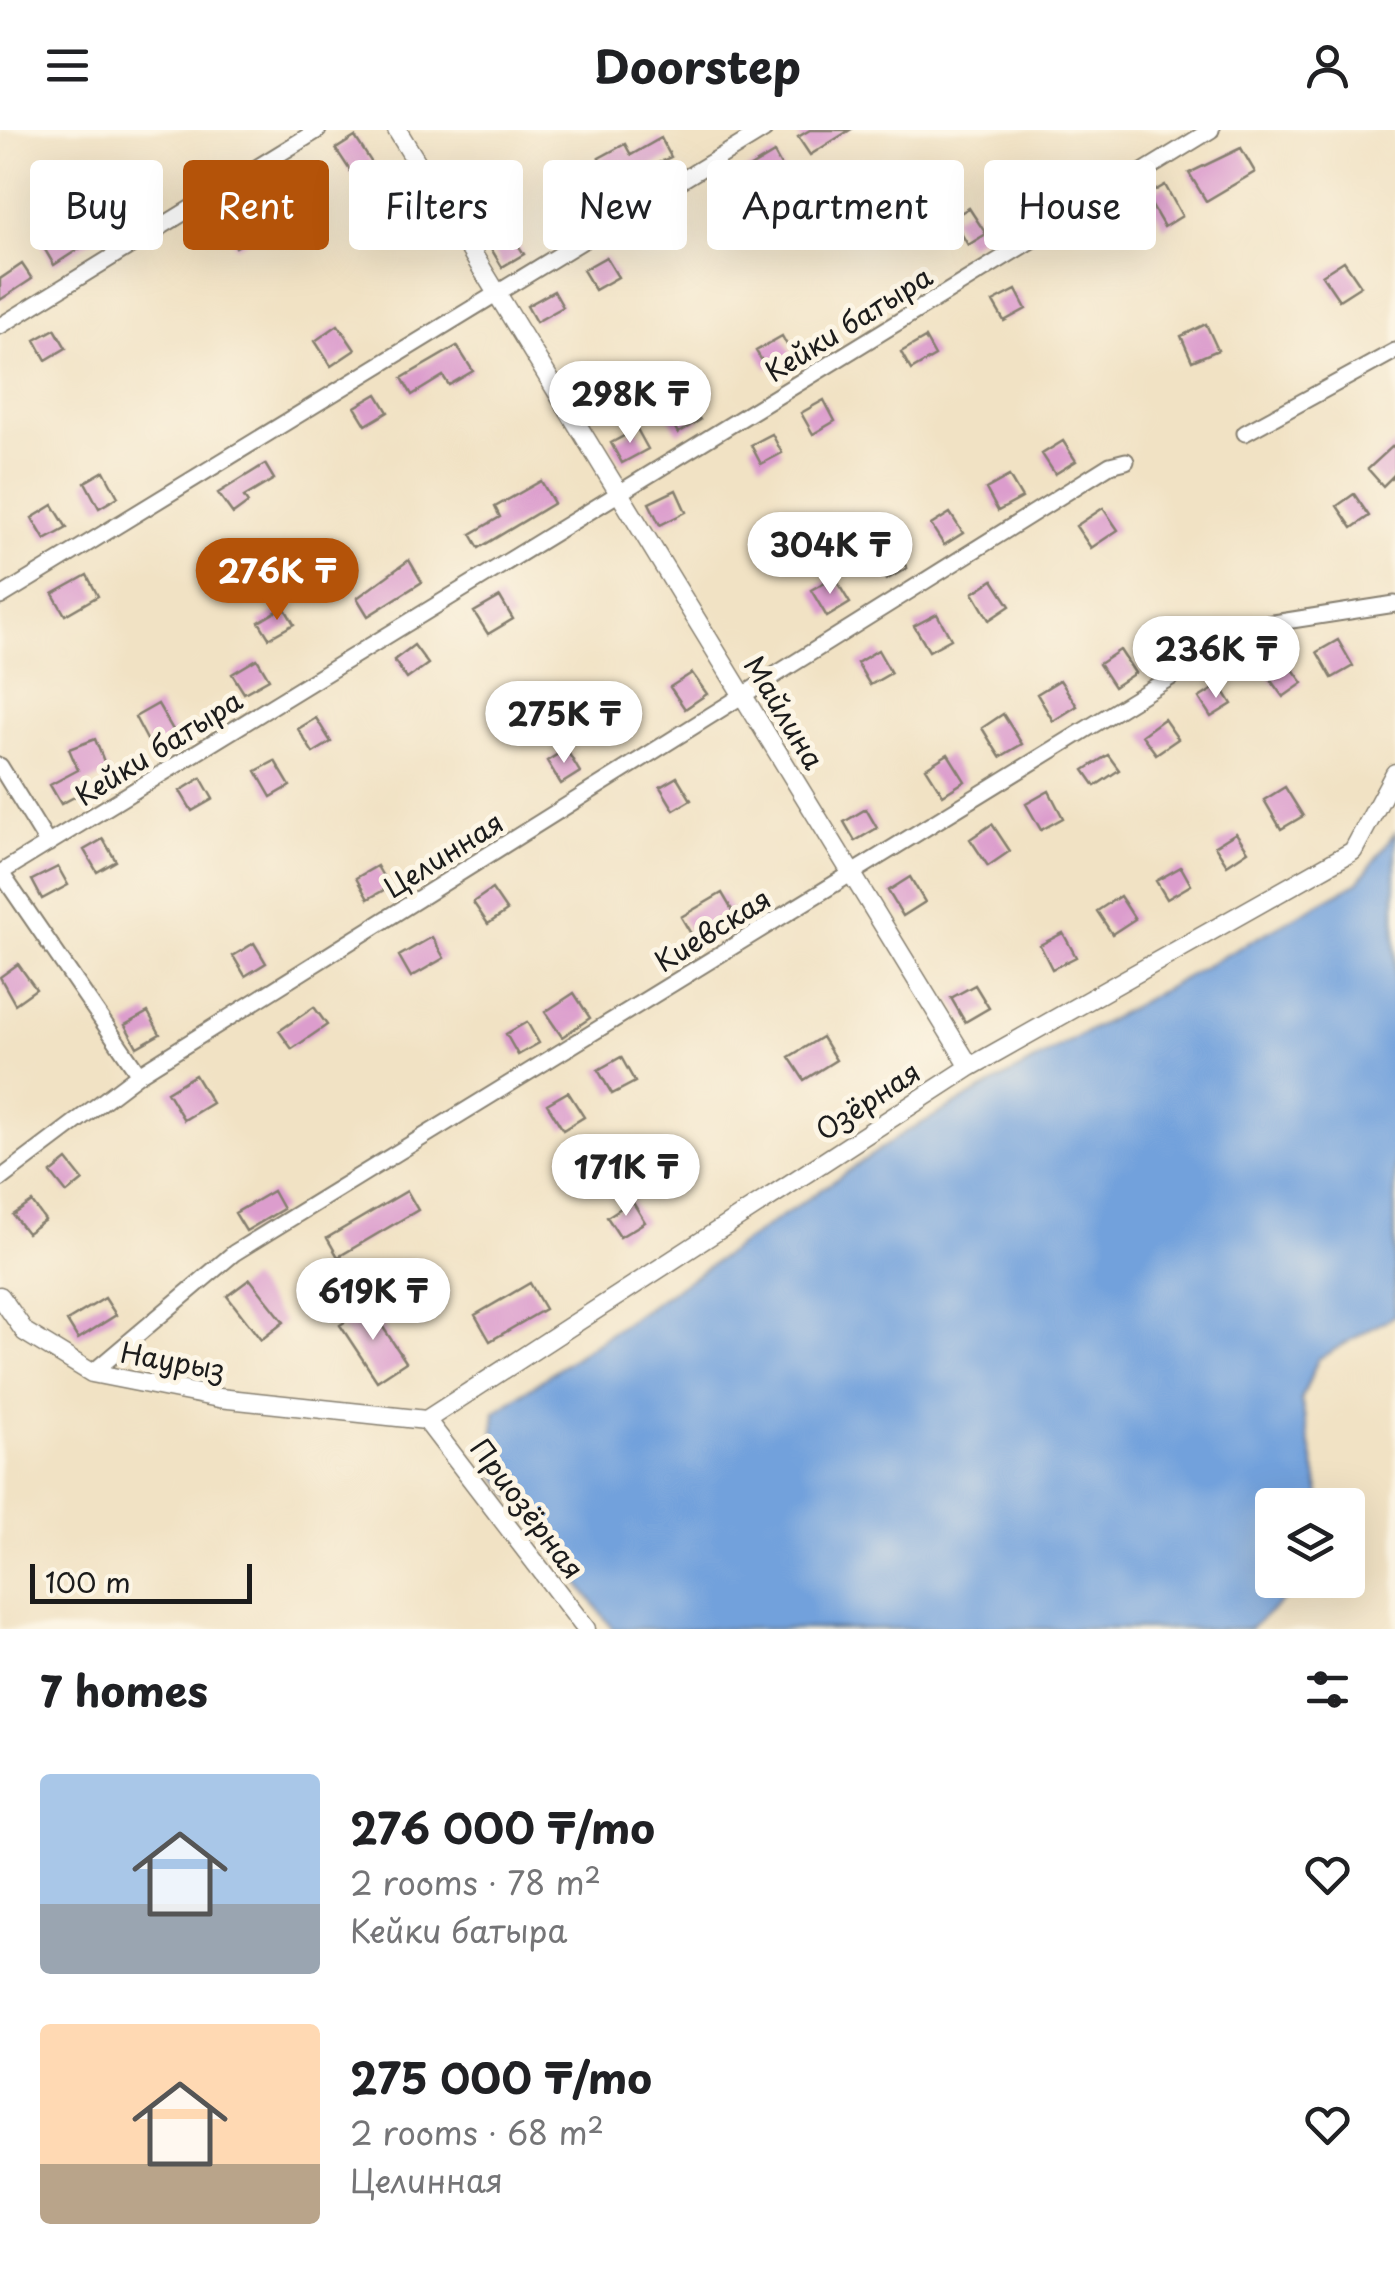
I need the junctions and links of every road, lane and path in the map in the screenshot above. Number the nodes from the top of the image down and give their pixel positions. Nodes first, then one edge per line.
1 (318, 130) edge
2 (397, 130) edge
3 (764, 130) edge
4 (1211, 130) edge
5 (497, 293) junction
6 (0, 326) edge
7 (1395, 351) edge
8 (1245, 433) dead end
9 (1126, 462) dead end
10 (619, 493) junction
11 (0, 596) edge
12 (1395, 604) edge
13 (743, 696) junction
14 (0, 766) edge
15 (1395, 773) edge
16 (48, 844) junction
17 (1, 873) edge
18 (852, 873) junction
19 (970, 1067) junction
20 (139, 1074) junction
21 (0, 1179) edge
22 (0, 1296) edge
23 (92, 1374) junction
24 (426, 1420) junction
25 (586, 1629) edge

1 - 6 street
2 - 5 street, Майлина
3 - 5 street
4 - 10 street, Кейки батыра
5 - 10 street, Майлина
5 - 11 street
7 - 8 street
9 - 13 street, Целинная
10 - 13 street, Майлина
10 - 16 street, Кейки батыра
12 - 18 street, Киевская
13 - 18 street, Майлина
13 - 20 street, Целинная
14 - 16 street
15 - 19 street, Озёрная
16 - 17 street, Кейки батыра
17 - 20 street
18 - 19 street, Майлина
18 - 23 street, Киевская
19 - 24 street, Озёрная
20 - 21 street, Целинная
22 - 23 street, Наурыз
23 - 24 street, Наурыз
24 - 25 street, Приозёрная

